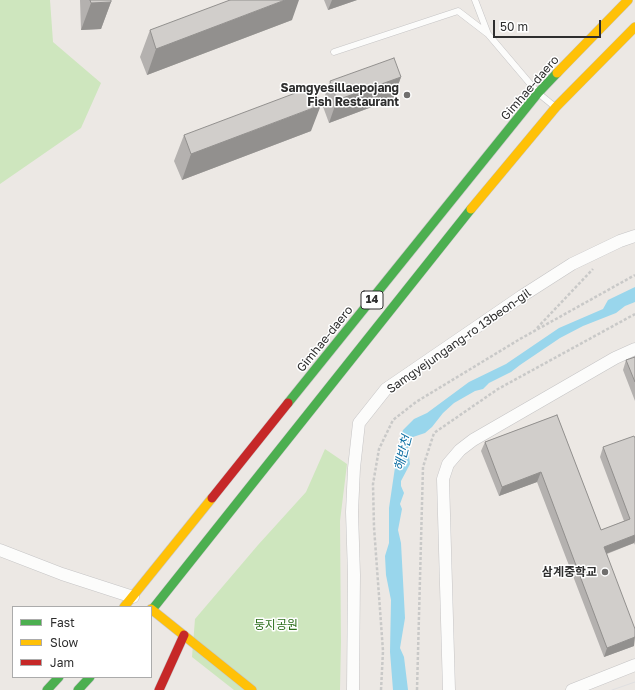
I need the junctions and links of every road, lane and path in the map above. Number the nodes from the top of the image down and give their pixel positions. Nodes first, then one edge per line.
1 (475, 0) edge
2 (628, 0) edge
3 (635, 27) edge
4 (488, 34) junction
5 (334, 52) dead end
6 (538, 93) junction
7 (556, 107) junction
8 (635, 236) edge
9 (595, 267) dead end
10 (635, 314) edge
11 (535, 330) dead end
12 (635, 349) edge
13 (0, 550) edge
14 (133, 597) junction
15 (125, 606) edge
16 (146, 606) edge
17 (152, 607) edge
18 (152, 611) edge
19 (184, 635) junction
20 (635, 666) edge
21 (58, 678) edge
22 (89, 678) edge
23 (47, 690) edge
24 (78, 690) edge
25 (159, 690) edge
26 (252, 690) edge
27 (353, 690) edge
28 (417, 690) edge
29 (449, 690) edge
30 (572, 690) edge

1 - 4 lane
2 - 6 main road, Gimhae-daero / 14
3 - 7 main road
4 - 5 lane
4 - 6 lane
6 - 7 lane
6 - 14 main road, Gimhae-daero / 14
7 - 17 main road
8 - 27 street, Samgyejungang-ro 13beon-gil
9 - 11 path
10 - 28 path
12 - 29 street
13 - 14 street
14 - 15 main road, Gimhae-daero / 14
14 - 16 main road
18 - 19 main road
19 - 25 main road
19 - 26 main road
20 - 30 street
21 - 23 main road
22 - 24 main road

